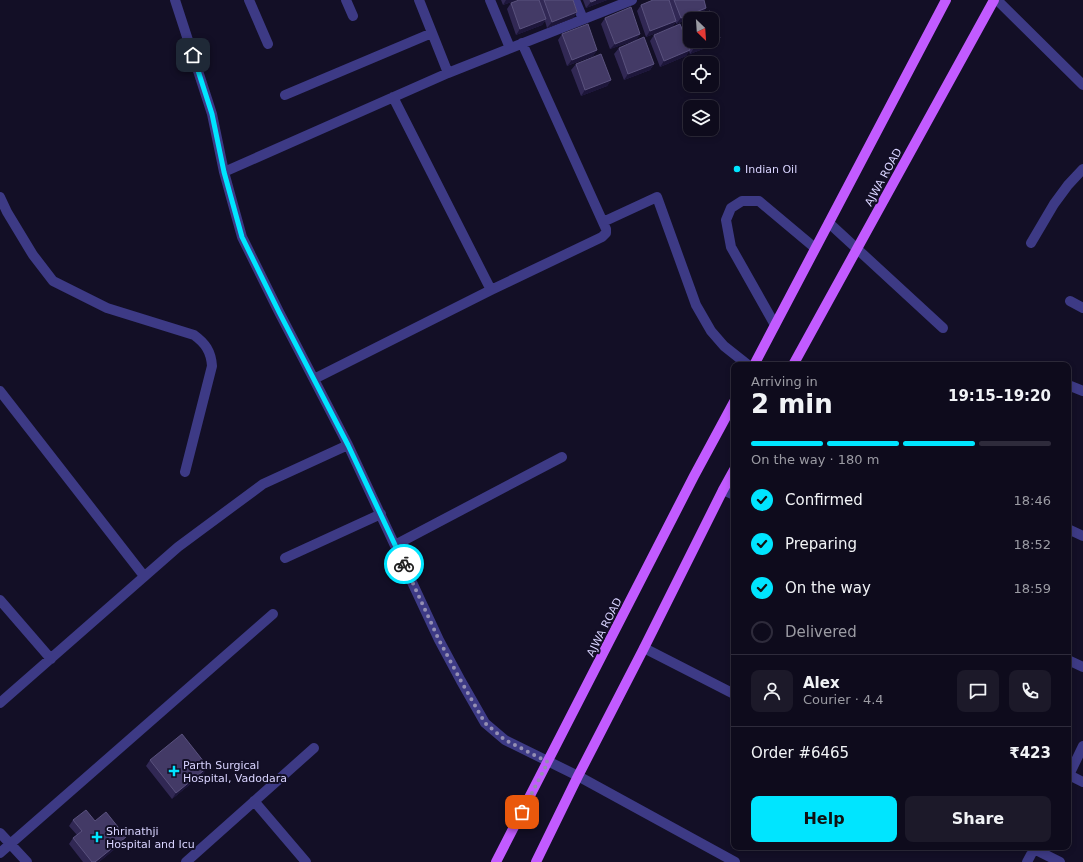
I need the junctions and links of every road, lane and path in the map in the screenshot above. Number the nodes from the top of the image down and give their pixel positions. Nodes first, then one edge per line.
1 (175, 0) edge
2 (249, 0) edge
3 (346, 0) edge
4 (419, 0) edge
5 (490, 0) edge
6 (575, 0) edge
7 (632, 0) edge
8 (946, 0) edge
9 (994, 0) edge
10 (997, 0) edge
11 (353, 16) dead end
12 (583, 19) junction
13 (432, 34) junction
14 (522, 43) junction
15 (268, 44) dead end
16 (510, 48) junction
17 (448, 73) junction
18 (1083, 85) edge
19 (285, 95) dead end
20 (393, 97) junction
21 (1083, 169) edge
22 (224, 172) junction
23 (0, 197) edge
24 (603, 222) junction
25 (829, 223) junction
26 (1031, 243) dead end
27 (815, 248) junction
28 (857, 248) junction
29 (491, 290) junction
30 (1070, 301) dead end
31 (1083, 308) edge
32 (775, 325) junction
33 (943, 328) dead end
34 (744, 362) edge
35 (756, 362) edge
36 (795, 362) edge
37 (314, 379) junction
38 (1071, 386) edge
39 (0, 391) edge
40 (1083, 391) edge
41 (731, 408) edge
42 (348, 445) junction
43 (562, 457) dead end
44 (185, 472) dead end
45 (731, 475) edge
46 (723, 490) junction
47 (731, 494) edge
48 (381, 514) junction
49 (1071, 531) edge
50 (1083, 536) edge
51 (395, 545) junction
52 (285, 558) dead end
53 (144, 576) junction
54 (0, 600) edge
55 (273, 614) dead end
56 (644, 648) junction
57 (50, 659) junction
58 (1071, 661) edge
59 (1083, 667) edge
60 (731, 692) edge
61 (0, 703) edge
62 (1083, 746) edge
63 (314, 748) dead end
64 (548, 762) junction
65 (1071, 772) edge
66 (578, 776) junction
67 (1071, 777) edge
68 (1083, 782) edge
69 (254, 801) junction
70 (0, 833) edge
71 (10, 844) junction
72 (1032, 850) edge
73 (1037, 850) edge
74 (0, 853) edge
75 (27, 862) edge
76 (186, 862) edge
77 (306, 862) edge
78 (496, 862) edge
79 (536, 862) edge
80 (735, 862) edge
81 (1027, 862) edge
82 (1060, 862) edge

1 - 22 street
2 - 15 street
3 - 11 street
4 - 13 street
5 - 16 street
6 - 12 street
7 - 12 street
8 - 25 main road
9 - 28 main road, AJWA ROAD
10 - 18 street
12 - 14 street
13 - 17 street
13 - 19 street
14 - 16 street
14 - 24 street
16 - 17 street
17 - 20 street
20 - 22 street
20 - 29 street
21 - 26 street
22 - 37 street
23 - 44 street
24 - 29 street
24 - 34 street
25 - 27 main road
25 - 28 street
27 - 32 main road
27 - 32 street
28 - 33 street
28 - 36 main road, AJWA ROAD
29 - 37 street
30 - 31 street
32 - 35 main road
37 - 42 street
38 - 40 street
39 - 53 street
41 - 64 main road, AJWA ROAD
42 - 48 street
42 - 53 street
43 - 51 street
45 - 46 main road
46 - 47 street
46 - 56 main road
48 - 51 street
48 - 52 street
49 - 50 street
51 - 64 street
53 - 57 street
54 - 57 street
55 - 71 street
56 - 60 street
56 - 66 main road
57 - 61 street
58 - 59 street
62 - 65 street
63 - 69 street
64 - 66 street
64 - 78 main road, AJWA ROAD
66 - 79 main road
66 - 80 street
67 - 68 street
69 - 76 street
69 - 77 street
70 - 71 street
71 - 74 street
71 - 75 street
72 - 81 street
73 - 82 street

